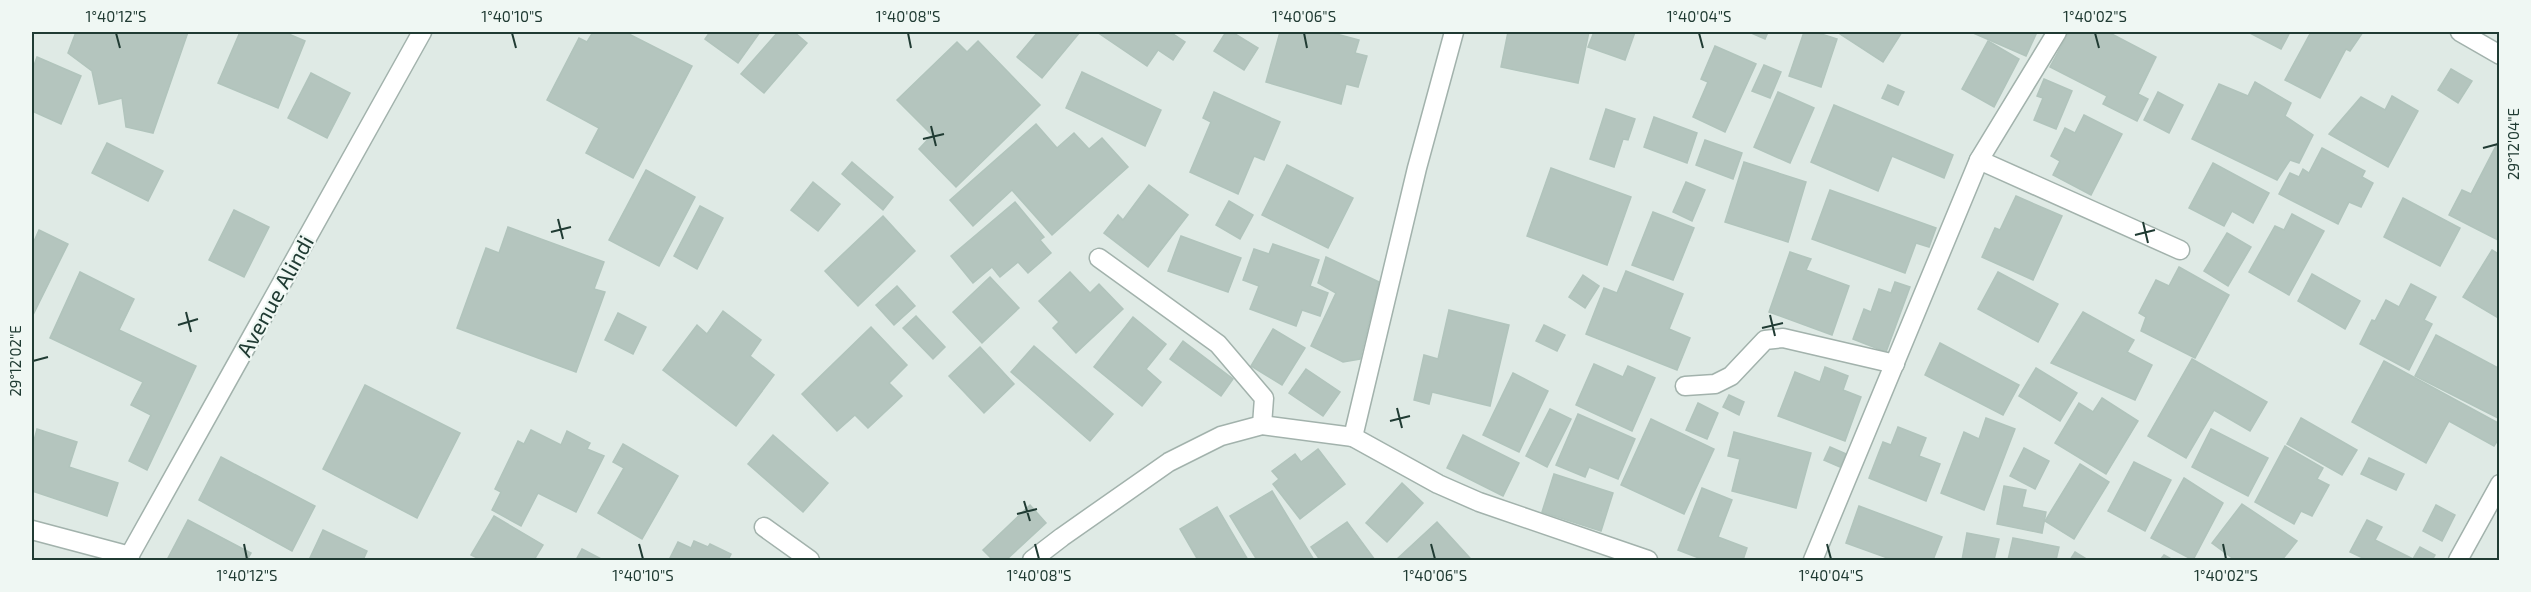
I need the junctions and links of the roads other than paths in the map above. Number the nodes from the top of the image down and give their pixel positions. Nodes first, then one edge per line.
1 (422, 32) edge
2 (1454, 32) edge
3 (2057, 32) edge
4 (2460, 32) edge
5 (2499, 55) edge
6 (1979, 160) junction
7 (2180, 250) dead end
8 (1098, 258) dead end
9 (1894, 364) junction
10 (1685, 386) dead end
11 (1262, 425) junction
12 (1353, 437) junction
13 (2499, 484) edge
14 (764, 527) dead end
15 (32, 530) edge
16 (129, 558) edge
17 (810, 561) edge
18 (1032, 561) edge
19 (1648, 561) edge
20 (1813, 561) edge
21 (2458, 561) edge

1 - 16 street, Avenue Alindi
2 - 12 street
3 - 6 street
4 - 5 street
6 - 7 street
6 - 9 street
8 - 11 street
9 - 10 street
9 - 20 street
11 - 12 street
11 - 18 street
12 - 19 street
13 - 21 street
14 - 17 street
15 - 16 street

